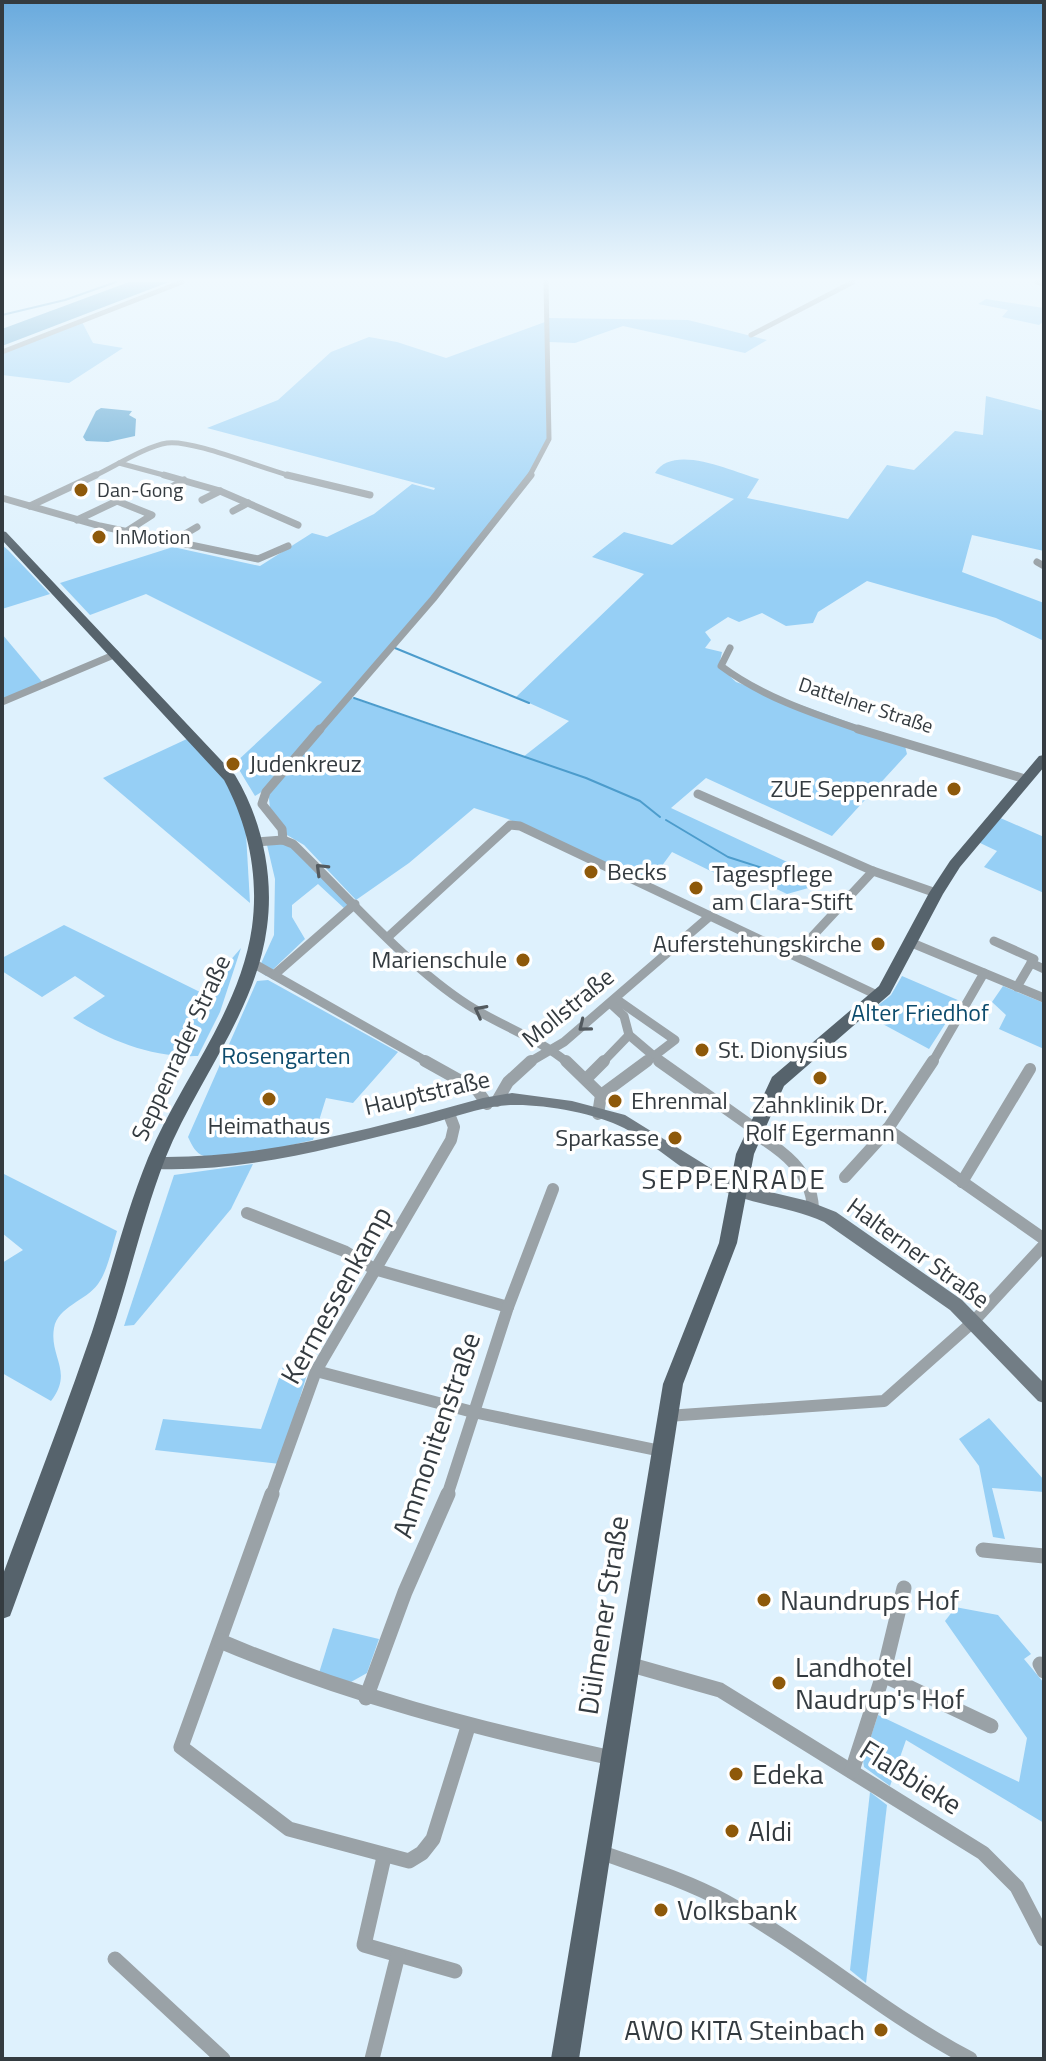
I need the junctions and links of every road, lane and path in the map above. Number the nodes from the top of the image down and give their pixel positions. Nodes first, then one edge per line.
1 (548, 378) edge
2 (119, 463) junction
3 (184, 480) junction
4 (175, 490) dead end
5 (220, 491) junction
6 (370, 495) dead end
7 (2, 498) edge
8 (202, 500) dead end
9 (248, 503) junction
10 (30, 506) junction
11 (233, 511) dead end
12 (77, 520) junction
13 (298, 525) dead end
14 (197, 527) dead end
15 (127, 531) junction
16 (2, 534) edge
17 (173, 541) junction
18 (288, 546) dead end
19 (730, 648) dead end
20 (116, 654) junction
21 (2, 702) edge
22 (1044, 759) edge
23 (1025, 779) junction
24 (698, 794) dead end
25 (283, 840) junction
26 (256, 842) junction
27 (873, 871) junction
28 (936, 893) junction
29 (355, 904) junction
30 (710, 916) junction
31 (388, 937) junction
32 (994, 941) dead end
33 (912, 943) junction
34 (795, 955) junction
35 (1031, 963) junction
36 (255, 964) junction
37 (1044, 969) edge
38 (984, 973) junction
39 (274, 975) junction
40 (1017, 987) junction
41 (879, 996) junction
42 (1044, 998) edge
43 (614, 1001) junction
44 (629, 1035) junction
45 (549, 1047) junction
46 (656, 1056) junction
47 (1030, 1069) dead end
48 (587, 1078) junction
49 (601, 1095) junction
50 (492, 1102) junction
51 (449, 1114) junction
52 (598, 1114) junction
53 (887, 1129) junction
54 (754, 1131) junction
55 (156, 1163) junction
56 (845, 1177) dead end
57 (962, 1182) junction
58 (553, 1189) dead end
59 (739, 1191) junction
60 (813, 1208) junction
61 (247, 1213) dead end
62 (1044, 1242) edge
63 (374, 1269) junction
64 (508, 1307) junction
65 (974, 1321) junction
66 (316, 1371) junction
67 (1044, 1395) edge
68 (473, 1412) junction
69 (673, 1416) junction
70 (661, 1451) junction
71 (983, 1550) dead end
72 (1044, 1556) edge
73 (904, 1588) dead end
74 (2, 1608) edge
75 (220, 1641) junction
76 (628, 1664) junction
77 (883, 1675) junction
78 (366, 1698) junction
79 (991, 1726) dead end
80 (468, 1727) junction
81 (614, 1758) junction
82 (852, 1771) junction
83 (600, 1852) junction
84 (384, 1857) junction
85 (1044, 1939) edge
86 (398, 1955) junction
87 (115, 1959) dead end
88 (455, 1971) dead end
89 (223, 2059) edge
90 (372, 2059) edge
91 (565, 2059) edge
92 (970, 2059) edge

1 - 25 street
2 - 3 street
2 - 6 street
2 - 10 street
3 - 4 street
3 - 5 street
5 - 8 street
5 - 9 street
7 - 10 street
9 - 11 street
9 - 13 street
10 - 12 street
12 - 15 street
12 - 15 street
14 - 17 street
15 - 17 street
16 - 20 main road, Seppenrader Straße
17 - 18 street
19 - 23 street, Dattelner Straße
20 - 21 street
20 - 26 main road, Seppenrader Straße
22 - 23 main road
23 - 28 main road
24 - 27 street
25 - 26 street
29 -> 25 street
26 - 36 main road, Seppenrader Straße
27 - 28 street
27 - 34 street
28 - 33 main road
29 - 31 street
29 - 39 street
30 - 31 street
30 - 34 street
30 - 43 street, Mollstraße
45 -> 31 street
32 - 35 street
33 - 38 street
33 - 41 main road
34 - 41 street
35 - 37 street
35 - 40 street
36 - 39 street
36 - 55 main road, Seppenrader Straße
38 - 40 street
38 - 53 street
39 - 50 street
40 - 42 street
41 - 54 main road
43 - 44 street
43 -> 45 street, Mollstraße
43 - 46 street
44 - 46 street
44 - 48 street
45 - 48 street
45 - 50 street, Mollstraße
46 - 49 street
46 - 54 street
47 - 57 street
48 - 49 street
49 - 52 street
50 - 51 street, Hauptstraße
50 - 52 street, Hauptstraße
51 - 55 street, Hauptstraße
51 - 63 street, Kermessenkamp
52 - 59 street, Hauptstraße
53 - 56 street
53 - 57 street
54 - 59 main road
54 - 60 street
55 - 74 main road, Seppenrader Straße
57 - 62 street
58 - 64 street, Ammonitenstraße
59 - 60 street, Halterner Straße
59 - 69 main road, Dülmener Straße
60 - 65 street, Halterner Straße
61 - 63 street
62 - 65 street
63 - 64 street
63 - 66 street, Kermessenkamp
64 - 68 street, Ammonitenstraße
65 - 67 street, Halterner Straße
65 - 69 street
66 - 68 street
66 - 75 street, Kermessenkamp
68 - 70 street
68 - 78 street, Ammonitenstraße
69 - 70 main road, Dülmener Straße
70 - 76 main road, Dülmener Straße
71 - 72 street
73 - 77 street
75 - 78 street
75 - 84 street, Kermessenkamp
76 - 81 main road, Dülmener Straße
76 - 82 street, Flaßbieke
77 - 79 street
77 - 82 street
78 - 80 street
80 - 81 street
80 - 84 street
81 - 83 main road, Dülmener Straße
82 - 85 street, Flaßbieke
83 - 91 main road, Dülmener Straße
83 - 92 street
84 - 86 street
86 - 88 street
86 - 90 street
87 - 89 street

